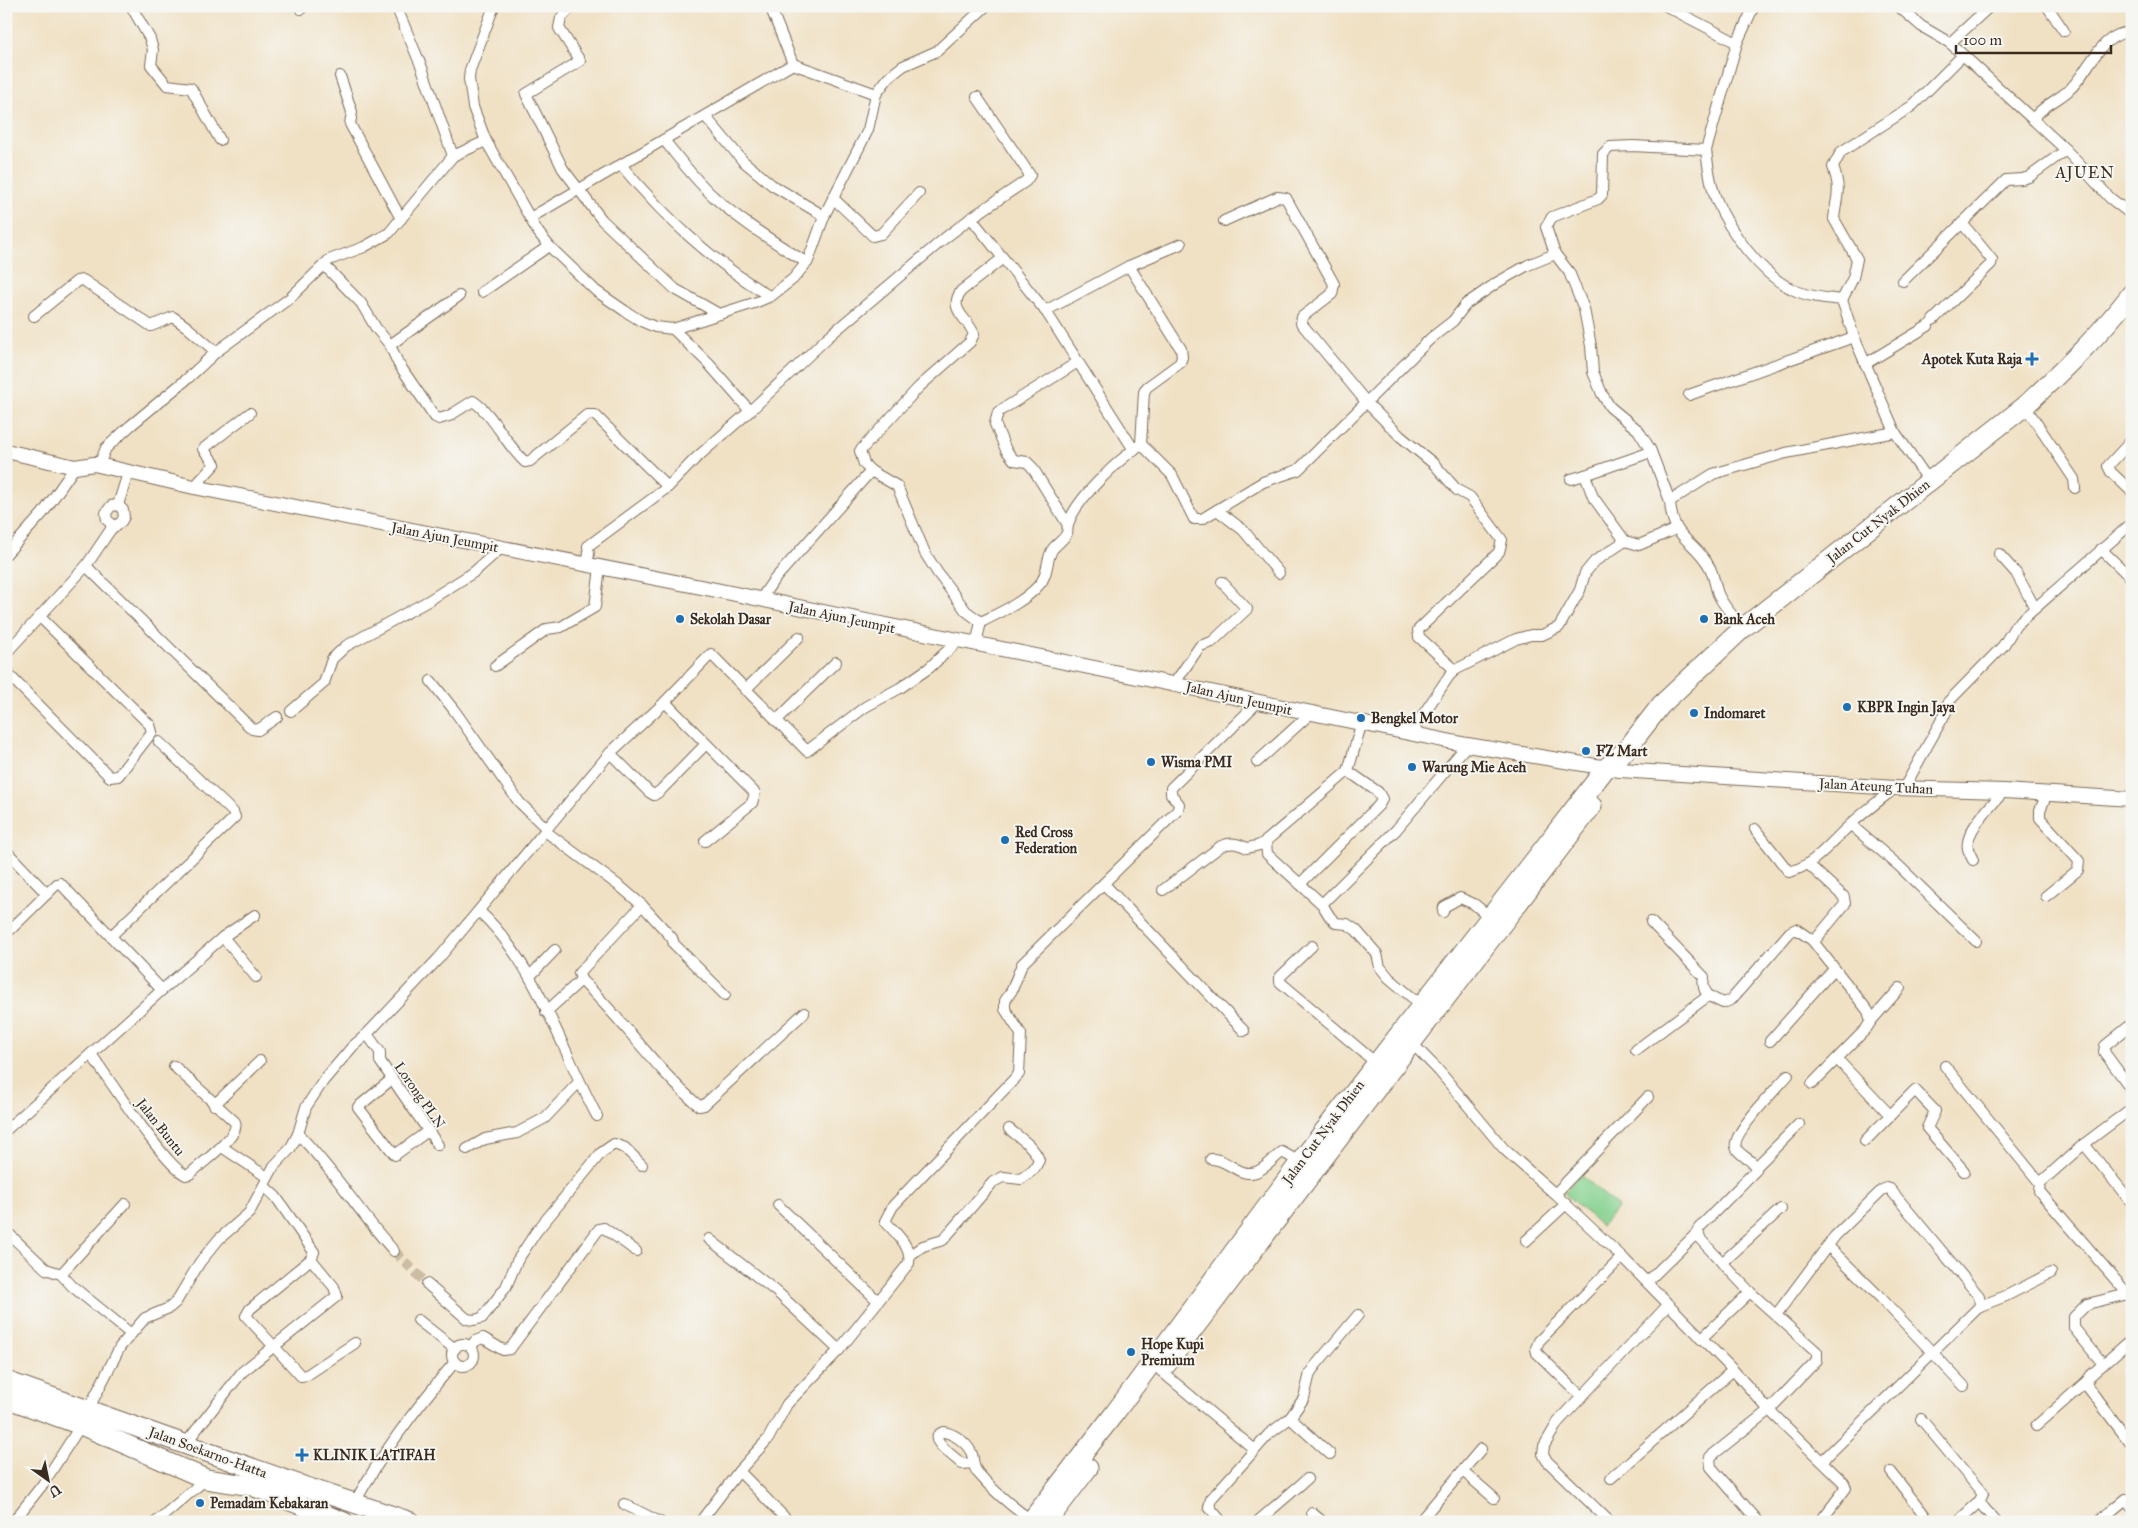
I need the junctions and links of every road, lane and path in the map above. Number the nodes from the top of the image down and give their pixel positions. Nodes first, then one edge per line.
1 (131, 6) edge
2 (396, 6) edge
3 (494, 6) edge
4 (572, 6) edge
5 (770, 6) edge
6 (986, 6) edge
7 (1666, 6) edge
8 (1754, 6) edge
9 (1898, 6) edge
10 (1990, 6) edge
11 (2047, 6) edge
12 (2064, 31) dead end
13 (2132, 32) edge
14 (1736, 43) junction
15 (1950, 43) junction
16 (1963, 56) junction
17 (793, 64) junction
18 (340, 76) dead end
19 (876, 94) junction
20 (977, 97) dead end
21 (705, 116) junction
22 (2033, 119) junction
23 (220, 140) dead end
24 (664, 140) junction
25 (486, 141) junction
26 (1706, 150) junction
27 (2066, 150) junction
28 (453, 156) junction
29 (621, 166) junction
30 (578, 191) junction
31 (919, 193) dead end
32 (833, 198) junction
33 (2132, 215) edge
34 (824, 216) junction
35 (530, 218) junction
36 (971, 218) junction
37 (401, 219) junction
38 (1224, 221) dead end
39 (1962, 223) junction
40 (1181, 244) dead end
41 (549, 246) junction
42 (1555, 254) junction
43 (1003, 258) junction
44 (807, 263) junction
45 (324, 265) junction
46 (1129, 266) junction
47 (1903, 281) dead end
48 (482, 292) dead end
49 (2132, 293) edge
50 (459, 296) dead end
51 (769, 296) junction
52 (1842, 300) junction
53 (1045, 311) junction
54 (719, 314) junction
55 (34, 316) dead end
56 (673, 329) junction
57 (1854, 337) junction
58 (390, 345) junction
59 (216, 352) junction
60 (1078, 362) junction
61 (1865, 364) junction
62 (1689, 395) dead end
63 (1367, 403) junction
64 (2025, 406) junction
65 (750, 411) junction
66 (250, 413) dead end
67 (1895, 432) junction
68 (2132, 440) edge
69 (1137, 447) junction
70 (6, 451) edge
71 (1651, 452) junction
72 (97, 462) junction
73 (75, 467) junction
74 (872, 472) junction
75 (128, 473) junction
76 (1585, 475) junction
77 (1571, 479) dead end
78 (1929, 481) junction
79 (194, 487) junction
80 (668, 487) junction
81 (2075, 488) dead end
82 (2132, 492) edge
83 (1670, 501) junction
84 (1217, 510) junction
85 (2132, 523) edge
86 (1068, 525) junction
87 (1676, 529) junction
88 (1625, 541) junction
89 (501, 548) junction
90 (2101, 549) junction
91 (6, 554) edge
92 (1999, 554) dead end
93 (586, 564) junction
94 (86, 566) junction
95 (600, 567) junction
96 (1278, 573) dead end
97 (2132, 579) edge
98 (1222, 582) dead end
99 (760, 600) junction
100 (2035, 608) junction
101 (40, 617) junction
102 (981, 622) junction
103 (1742, 628) junction
104 (799, 637) dead end
105 (958, 641) junction
106 (976, 644) junction
107 (6, 653) edge
108 (836, 662) dead end
109 (495, 666) dead end
110 (1455, 670) junction
111 (6, 672) edge
112 (431, 681) dead end
113 (1174, 684) junction
114 (745, 690) junction
115 (665, 702) junction
116 (1258, 702) junction
117 (291, 711) dead end
118 (1310, 714) junction
119 (277, 718) dead end
120 (776, 721) junction
121 (1361, 725) junction
122 (1410, 734) junction
123 (159, 742) dead end
124 (706, 744) junction
125 (1467, 745) junction
126 (610, 753) junction
127 (1257, 762) dead end
128 (1613, 769) junction
129 (1348, 771) junction
130 (1899, 788) junction
131 (2004, 791) junction
132 (2047, 794) junction
133 (2132, 799) edge
134 (1851, 825) junction
135 (1755, 829) dead end
136 (546, 830) junction
137 (705, 841) dead end
138 (1266, 841) junction
139 (6, 851) edge
140 (1973, 860) dead end
141 (1808, 864) junction
142 (1104, 884) junction
143 (1300, 884) junction
144 (1162, 890) dead end
145 (46, 894) junction
146 (2046, 896) dead end
147 (1322, 904) junction
148 (642, 905) junction
149 (479, 911) junction
150 (1443, 912) dead end
151 (256, 915) dead end
152 (1490, 917) junction
153 (1651, 922) dead end
154 (6, 934) edge
155 (111, 936) junction
156 (223, 937) junction
157 (1812, 940) junction
158 (1976, 941) dead end
159 (1312, 946) dead end
160 (555, 950) dead end
161 (1834, 969) junction
162 (530, 976) junction
163 (256, 977) dead end
164 (581, 980) junction
165 (1900, 988) dead end
166 (162, 990) junction
167 (725, 995) dead end
168 (1708, 996) junction
169 (1421, 1005) junction
170 (546, 1012) junction
171 (804, 1013) dead end
172 (1871, 1021) junction
173 (2132, 1024) edge
174 (1244, 1031) dead end
175 (367, 1034) junction
176 (1406, 1038) junction
177 (1770, 1041) dead end
178 (1636, 1050) dead end
179 (91, 1054) junction
180 (1837, 1059) junction
181 (260, 1061) dead end
182 (1376, 1063) junction
183 (174, 1066) dead end
184 (1945, 1066) dead end
185 (1788, 1075) dead end
186 (392, 1079) junction
187 (579, 1082) junction
188 (1812, 1084) dead end
189 (2132, 1090) edge
190 (1648, 1097) dead end
191 (214, 1105) junction
192 (2132, 1109) edge
193 (1890, 1115) junction
194 (597, 1116) dead end
195 (1799, 1124) dead end
196 (1009, 1128) dead end
197 (6, 1130) edge
198 (428, 1130) junction
199 (298, 1134) junction
200 (1865, 1141) dead end
201 (2084, 1144) junction
202 (438, 1145) dead end
203 (222, 1147) junction
204 (468, 1149) dead end
205 (1211, 1159) dead end
206 (1300, 1162) junction
207 (642, 1165) dead end
208 (1756, 1167) junction
209 (1964, 1171) dead end
210 (266, 1182) junction
211 (2040, 1183) junction
212 (1555, 1194) junction
213 (2132, 1203) edge
214 (125, 1204) dead end
215 (1566, 1204) junction
216 (778, 1205) dead end
217 (1781, 1209) dead end
218 (6, 1231) edge
219 (1698, 1232) junction
220 (709, 1239) dead end
221 (1526, 1241) dead end
222 (1828, 1246) junction
223 (394, 1251) tunnel mouth
224 (636, 1251) dead end
225 (910, 1255) junction
226 (1622, 1257) junction
227 (311, 1259) junction
228 (1722, 1263) junction
229 (2051, 1273) dead end
230 (61, 1274) junction
231 (1646, 1282) junction
232 (427, 1284) tunnel mouth
233 (1750, 1292) junction
234 (2130, 1296) edge
235 (878, 1301) junction
236 (1669, 1304) junction
237 (1980, 1306) junction
238 (1358, 1315) dead end
239 (1776, 1315) junction
240 (418, 1320) dead end
241 (130, 1334) junction
242 (1701, 1339) junction
243 (2132, 1339) edge
244 (355, 1343) dead end
245 (471, 1347) junction
246 (274, 1348) junction
247 (455, 1349) junction
248 (839, 1350) junction
249 (1932, 1354) junction
250 (455, 1362) junction
251 (2103, 1364) junction
252 (1733, 1370) junction
253 (1161, 1371) junction
254 (6, 1381) edge
255 (2086, 1381) junction
256 (1964, 1386) dead end
257 (1582, 1397) junction
258 (6, 1398) edge
259 (1769, 1410) junction
260 (85, 1417) junction
261 (1290, 1418) junction
262 (1921, 1419) dead end
263 (2036, 1426) dead end
264 (186, 1443) junction
265 (2132, 1445) edge
266 (1482, 1449) dead end
267 (1255, 1450) junction
268 (1330, 1454) dead end
269 (1822, 1461) junction
270 (972, 1463) dead end
271 (740, 1471) junction
272 (1464, 1472) junction
273 (1891, 1472) dead end
274 (1610, 1478) dead end
275 (206, 1479) junction
276 (1307, 1479) dead end
277 (300, 1494) junction
278 (1494, 1498) dead end
279 (2130, 1500) edge
280 (355, 1502) junction
281 (1979, 1502) junction
282 (624, 1504) dead end
283 (1312, 1512) dead end
284 (1036, 1521) edge
285 (13, 1522) edge
286 (156, 1522) edge
287 (344, 1522) edge
288 (410, 1522) edge
289 (660, 1522) edge
290 (700, 1522) edge
291 (789, 1522) edge
292 (1222, 1522) edge
293 (1256, 1522) edge
294 (1323, 1522) edge
295 (1419, 1522) edge
296 (1610, 1522) edge
297 (1759, 1522) edge
298 (1820, 1522) edge
299 (1930, 1522) edge
300 (1957, 1522) edge
301 (1996, 1522) edge
302 (2098, 1522) edge

1 - 23 street
2 - 28 street
3 - 25 street
4 - 30 street
5 - 17 street
6 - 19 street
7 - 14 street
8 - 14 street
9 - 15 street
10 - 15 street
11 - 12 street
13 - 22 street
14 - 26 street
15 - 16 street
16 - 22 street
16 - 52 street
17 - 19 street
17 - 21 street
18 - 37 street
19 - 32 street
20 - 36 street
21 - 24 street
21 - 34 street
22 - 27 street
24 - 29 street
24 - 44 street
25 - 28 street
25 - 35 street
26 - 42 street
26 - 52 street
27 - 33 street
27 - 39 street
28 - 37 street
29 - 30 street
29 - 51 street
30 - 35 street
30 - 54 street
31 - 32 street
32 - 34 street
34 - 44 street
35 - 41 street
36 - 43 street
36 - 65 street
37 - 45 street
38 - 63 street
39 - 47 street
39 - 61 street
40 - 46 street
41 - 48 street
41 - 56 street
42 - 63 street
42 - 71 street
43 - 53 street
43 - 74 street
44 - 51 street
45 - 58 street
45 - 59 street
46 - 53 street
46 - 69 street
49 - 64 highway, Jalan Cut Nyak Dhien
50 - 58 street
51 - 54 street
52 - 57 street
53 - 60 street
54 - 56 street
55 - 59 street
56 - 65 street
57 - 61 street
57 - 62 street
58 - 80 street
59 - 72 street
60 - 69 street
60 - 86 street
61 - 67 street
63 - 84 street
63 - 110 street
64 - 78 highway, Jalan Cut Nyak Dhien
64 - 81 street
65 - 80 street
66 - 79 street
67 - 78 street
67 - 83 street
68 - 82 street
69 - 84 street
69 - 86 street
70 - 73 street, Jalan Ajun Jeumpit
71 - 76 street
71 - 83 street
72 - 73 street, Jalan Ajun Jeumpit
72 - 75 street, Jalan Ajun Jeumpit
73 - 91 street
74 - 99 street
74 - 102 street
75 - 79 street, Jalan Ajun Jeumpit
75 - 94 street
76 - 77 street
76 - 88 street
78 - 103 highway, Jalan Cut Nyak Dhien
79 - 89 street, Jalan Ajun Jeumpit
80 - 93 street
83 - 87 street
84 - 96 street
85 - 90 street
86 - 102 street
87 - 88 street
87 - 103 street
88 - 110 street
89 - 93 street, Jalan Ajun Jeumpit
89 - 117 street
90 - 97 street
90 - 100 street
92 - 100 street
93 - 95 street, Jalan Ajun Jeumpit
94 - 101 street
94 - 119 street
95 - 99 street, Jalan Ajun Jeumpit
95 - 109 street
98 - 113 street
99 - 105 street, Jalan Ajun Jeumpit
100 - 130 street
101 - 107 street
101 - 111 street
102 - 106 street
103 - 128 highway, Jalan Cut Nyak Dhien
104 - 114 street
105 - 106 street, Jalan Ajun Jeumpit
105 - 120 street
106 - 113 street, Jalan Ajun Jeumpit
108 - 120 street
110 - 122 street
112 - 136 street
113 - 116 street, Jalan Ajun Jeumpit
114 - 115 street
114 - 120 street
115 - 124 street
115 - 126 street
116 - 118 street, Jalan Ajun Jeumpit
116 - 142 street
118 - 121 street, Jalan Ajun Jeumpit
118 - 127 street
121 - 122 street, Jalan Ajun Jeumpit
121 - 129 street
122 - 125 street, Jalan Ajun Jeumpit
123 - 155 street
124 - 126 street
124 - 137 street
125 - 128 street, Jalan Ajun Jeumpit
125 - 147 street
126 - 136 street
128 - 130 street, Jalan Ateung Tuhan
128 - 152 highway, Jalan Cut Nyak Dhien
128 - 176 highway, Jalan Cut Nyak Dhien
129 - 138 street
129 - 143 street
130 - 131 street, Jalan Ateung Tuhan
130 - 134 street
131 - 132 street, Jalan Ateung Tuhan
131 - 140 street
132 - 133 street, Jalan Ateung Tuhan
132 - 146 street
134 - 141 street
134 - 158 street
135 - 141 street
136 - 148 street
136 - 149 street
138 - 143 street
138 - 144 street
139 - 145 street
141 - 157 street
142 - 174 street
142 - 225 street
143 - 147 street
145 - 154 street
145 - 155 street
147 - 169 street
148 - 164 street
148 - 167 street
149 - 162 street
149 - 175 street
150 - 152 street
151 - 156 street
152 - 169 highway, Jalan Cut Nyak Dhien
153 - 168 street
155 - 166 street
156 - 163 street
156 - 166 street
157 - 161 street
157 - 168 street
159 - 182 street
160 - 162 street
161 - 172 street
161 - 177 street
162 - 170 street
164 - 170 street
164 - 171 street
165 - 172 street
166 - 179 street
168 - 178 street
169 - 176 highway, Jalan Cut Nyak Dhien
170 - 187 street
172 - 180 street
173 - 189 street
175 - 186 street, Lorong PLN
175 - 199 street
176 - 182 highway, Jalan Cut Nyak Dhien
176 - 212 street
176 - 253 highway, Jalan Cut Nyak Dhien
179 - 197 street
179 - 203 street, Jalan Buntu
180 - 188 street
180 - 193 street
181 - 191 street
182 - 206 highway, Jalan Cut Nyak Dhien
183 - 191 street, Jalan Buntu
184 - 211 street
185 - 208 street
186 - 198 street, Lorong PLN
186 - 198 street
187 - 194 street
187 - 204 street
190 - 212 street
191 - 203 street, Jalan Buntu
192 - 201 street
193 - 200 street
193 - 209 street
195 - 208 street
196 - 225 street
198 - 202 street, Lorong PLN
199 - 210 street
199 - 223 street
201 - 211 street
201 - 213 street
203 - 210 street
205 - 206 street
206 - 284 highway, Jalan Cut Nyak Dhien
207 - 232 street
208 - 219 street
210 - 227 street
210 - 241 street
211 - 234 street
212 - 215 street
214 - 230 street
215 - 221 street
215 - 226 street
216 - 235 street
217 - 228 street
218 - 230 street
219 - 228 street
219 - 231 street
220 - 248 street
222 - 237 street
222 - 239 street
222 - 249 street
224 - 245 street
225 - 235 street
226 - 231 street
226 - 257 street
227 - 246 street
227 - 246 street
228 - 233 street
229 - 237 street
230 - 241 street
231 - 236 street
233 - 239 street
233 - 242 street
234 - 251 street
235 - 248 street
236 - 242 street
236 - 257 street
237 - 249 street
238 - 261 street
239 - 259 street
240 - 247 street
241 - 260 street
242 - 252 street
243 - 251 street
244 - 246 street
245 - 247 street
245 - 250 street
246 - 264 street
247 - 250 street
248 - 271 street
249 - 256 street
249 - 269 street
250 - 280 street
251 - 255 street
252 - 259 street
252 - 274 street
253 - 267 street
253 - 284 highway, Jalan Cut Nyak Dhien
254 - 260 highway, Jalan Soekarno-Hatta
255 - 263 street
255 - 265 street
257 - 296 street
258 - 260 highway, Jalan Soekarno-Hatta
259 - 269 street
259 - 297 street
260 - 264 highway, Jalan Soekarno-Hatta
260 - 275 highway, Jalan Soekarno-Hatta
260 - 285 street
261 - 267 street
261 - 268 street
262 - 281 street
264 - 277 highway, Jalan Soekarno-Hatta
266 - 272 street
267 - 292 street
269 - 298 street
270 - 284 street
271 - 290 street
271 - 291 street
272 - 278 street
272 - 295 street
273 - 299 street
275 - 277 highway, Jalan Soekarno-Hatta
275 - 286 street
276 - 293 street
277 - 280 highway, Jalan Soekarno-Hatta
277 - 287 highway, Jalan Soekarno-Hatta
279 - 302 street
280 - 288 highway, Jalan Soekarno-Hatta
281 - 300 street
281 - 301 street
282 - 289 street
283 - 294 street

